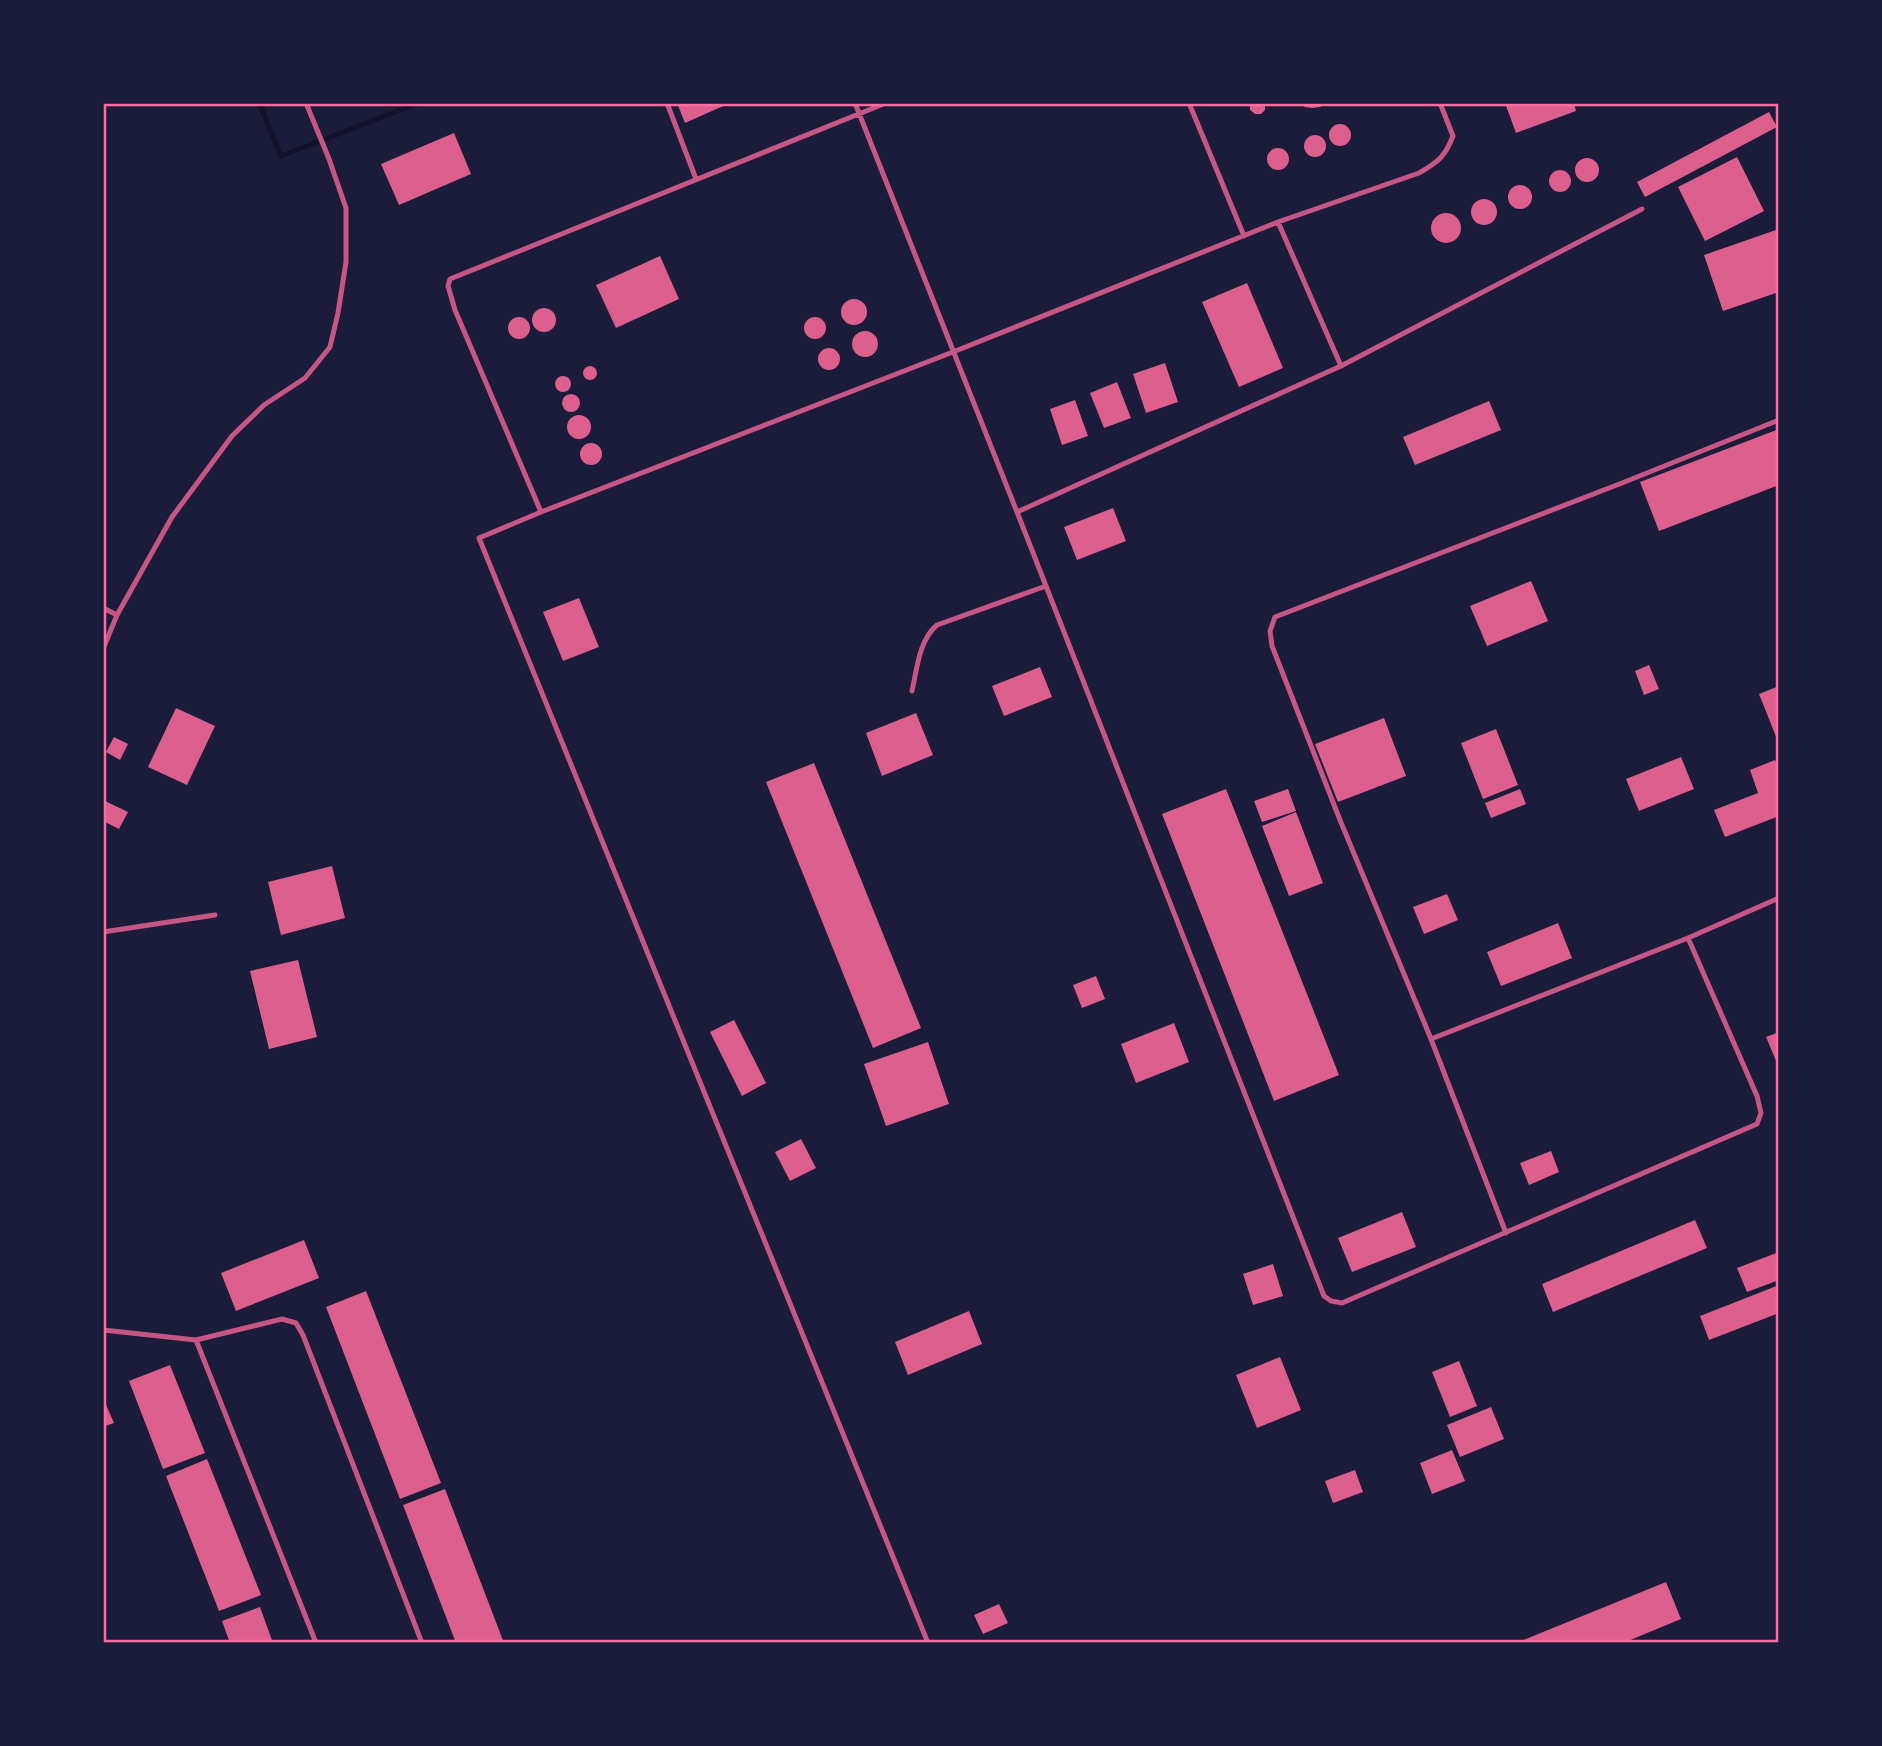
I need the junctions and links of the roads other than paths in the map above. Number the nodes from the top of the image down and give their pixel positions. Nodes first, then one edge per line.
1 (667, 103) edge
2 (855, 103) edge
3 (887, 103) edge
4 (1189, 103) edge
5 (1440, 103) edge
6 (307, 106) edge
7 (859, 114) junction
8 (696, 179) junction
9 (1642, 209) dead end
10 (1278, 222) junction
11 (1244, 236) junction
12 (953, 352) junction
13 (1341, 366) junction
14 (1779, 420) edge
15 (541, 512) junction
16 (1017, 512) junction
17 (1046, 586) junction
18 (103, 608) edge
19 (117, 615) junction
20 (103, 649) edge
21 (912, 691) dead end
22 (1779, 898) edge
23 (215, 915) dead end
24 (103, 932) edge
25 (1688, 938) junction
26 (1431, 1039) junction
27 (1506, 1233) junction
28 (103, 1330) edge
29 (196, 1340) junction
30 (316, 1643) edge
31 (422, 1643) edge
32 (928, 1643) edge

1 - 8 lane
2 - 7 lane
3 - 7 lane
4 - 11 lane
5 - 10 lane
6 - 19 lane
7 - 8 lane
7 - 12 lane
8 - 15 lane
9 - 13 lane
10 - 11 lane
10 - 13 lane
11 - 12 lane
12 - 15 lane
12 - 16 lane
13 - 16 lane
14 - 26 lane
15 - 32 lane
16 - 17 lane
17 - 21 lane
17 - 27 lane
18 - 19 lane
19 - 20 lane
22 - 25 lane
23 - 24 lane
25 - 26 lane
25 - 27 lane
26 - 27 lane
28 - 29 lane
29 - 30 lane
29 - 31 lane

